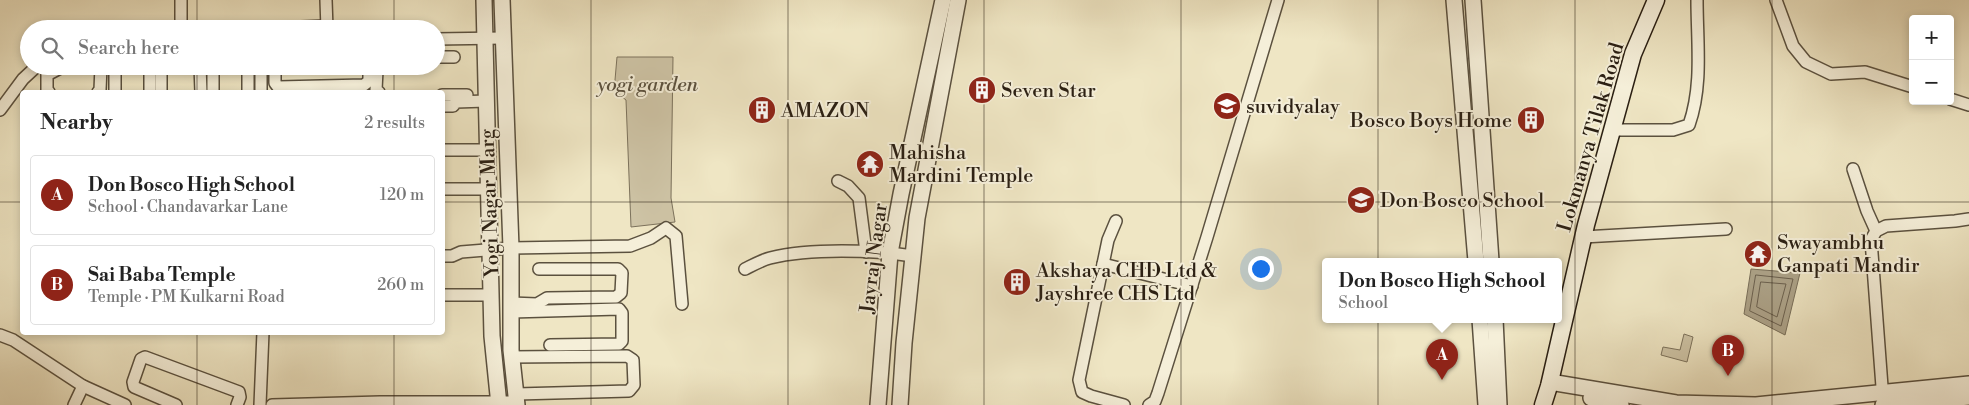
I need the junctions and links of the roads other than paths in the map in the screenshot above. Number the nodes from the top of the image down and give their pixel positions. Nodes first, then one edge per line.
1 (181, 0) edge
2 (326, 0) edge
3 (484, 0) edge
4 (502, 0) edge
5 (943, 0) edge
6 (958, 0) edge
7 (1278, 0) edge
8 (1454, 0) edge
9 (1473, 0) edge
10 (1656, 0) edge
11 (1664, 0) edge
12 (1697, 0) edge
13 (1776, 0) edge
14 (180, 20) edge
15 (327, 20) edge
16 (484, 38) junction
17 (503, 38) junction
18 (445, 39) edge
19 (445, 57) edge
20 (454, 57) dead end
21 (28, 75) edge
22 (47, 75) edge
23 (101, 75) edge
24 (115, 75) edge
25 (150, 75) edge
26 (161, 75) edge
27 (200, 75) edge
28 (213, 75) edge
29 (248, 75) edge
30 (261, 75) edge
31 (275, 75) edge
32 (369, 75) edge
33 (377, 75) edge
34 (1909, 86) edge
35 (47, 90) edge
36 (100, 90) edge
37 (115, 90) edge
38 (150, 90) edge
39 (161, 90) edge
40 (200, 90) edge
41 (213, 90) edge
42 (248, 90) edge
43 (261, 90) edge
44 (376, 90) edge
45 (445, 95) edge
46 (486, 98) junction
47 (1954, 100) edge
48 (1969, 105) edge
49 (445, 106) edge
50 (0, 110) edge
51 (1617, 130) junction
52 (445, 144) edge
53 (488, 147) junction
54 (445, 150) edge
55 (1853, 169) dead end
56 (838, 181) dead end
57 (445, 189) edge
58 (490, 189) junction
59 (1969, 219) edge
60 (1116, 221) dead end
61 (1726, 230) dead end
62 (1876, 231) junction
63 (1588, 237) junction
64 (565, 247) junction
65 (511, 248) junction
66 (491, 250) junction
67 (866, 252) junction
68 (890, 252) junction
69 (445, 256) edge
70 (913, 256) junction
71 (1476, 258) edge
72 (1491, 258) edge
73 (1103, 264) junction
74 (539, 269) dead end
75 (565, 269) junction
76 (745, 269) dead end
77 (1192, 286) junction
78 (445, 295) edge
79 (492, 295) junction
80 (682, 304) dead end
81 (511, 308) junction
82 (1480, 323) edge
83 (1495, 323) edge
84 (0, 334) edge
85 (263, 335) edge
86 (550, 345) dead end
87 (511, 357) junction
88 (1969, 384) edge
89 (83, 386) junction
90 (1554, 390) edge
91 (1969, 398) edge
92 (152, 400) edge
93 (517, 400) edge
94 (1883, 401) edge
95 (499, 403) edge
96 (78, 404) edge
97 (124, 405) edge
98 (176, 405) edge
99 (237, 405) edge
100 (260, 405) edge
101 (272, 405) edge
102 (878, 405) edge
103 (900, 405) edge
104 (1124, 405) edge
105 (1149, 405) edge
106 (1486, 405) edge
107 (1499, 405) edge
108 (1543, 405) edge
109 (1621, 405) edge

1 - 14 street
2 - 15 street
3 - 16 street, Yogi Nagar Marg
4 - 17 street, Yogi Nagar Marg
5 - 68 street, Jayraj Nagar
6 - 70 street, Jayraj Nagar
7 - 77 street
8 - 71 street
9 - 72 street
10 - 51 main road, Lokmanya Tilak Road
11 - 51 main road, Lokmanya Tilak Road
12 - 51 street
13 - 34 street
16 - 17 street
16 - 18 street
16 - 46 street, Yogi Nagar Marg
17 - 65 street, Yogi Nagar Marg
19 - 20 street
21 - 50 street
22 - 35 street
23 - 36 street
24 - 37 street
25 - 38 street
26 - 39 street
27 - 40 street
28 - 41 street
29 - 42 street
30 - 43 street
31 - 32 street
33 - 44 street
45 - 46 street
46 - 49 street
46 - 53 street, Yogi Nagar Marg
47 - 48 street
51 - 63 main road, Lokmanya Tilak Road
52 - 53 street
53 - 54 street
53 - 58 street, Yogi Nagar Marg
55 - 62 street
56 - 67 street
57 - 58 street
58 - 66 street, Yogi Nagar Marg
59 - 62 street
60 - 73 street
61 - 63 street
62 - 94 street
63 - 90 main road, Lokmanya Tilak Road
64 - 65 street
64 - 75 street
64 - 80 street
65 - 66 street
65 - 81 street, Yogi Nagar Marg
66 - 69 street
66 - 79 street, Yogi Nagar Marg
67 - 68 street
67 - 76 street
68 - 70 street
68 - 102 street, Jayraj Nagar
70 - 103 street, Jayraj Nagar
73 - 77 street
73 - 104 street
74 - 75 street
75 - 81 street
77 - 105 street
78 - 79 street
79 - 95 street, Yogi Nagar Marg
81 - 86 street
81 - 87 street, Yogi Nagar Marg
82 - 106 street
83 - 107 street
84 - 89 street
85 - 100 street
87 - 93 street, Yogi Nagar Marg
87 - 93 street
88 - 94 street
89 - 96 street
89 - 97 street
90 - 94 street
90 - 108 main road, Lokmanya Tilak Road
90 - 109 street
91 - 94 street
92 - 98 street
92 - 99 street
93 - 95 street
95 - 101 street

